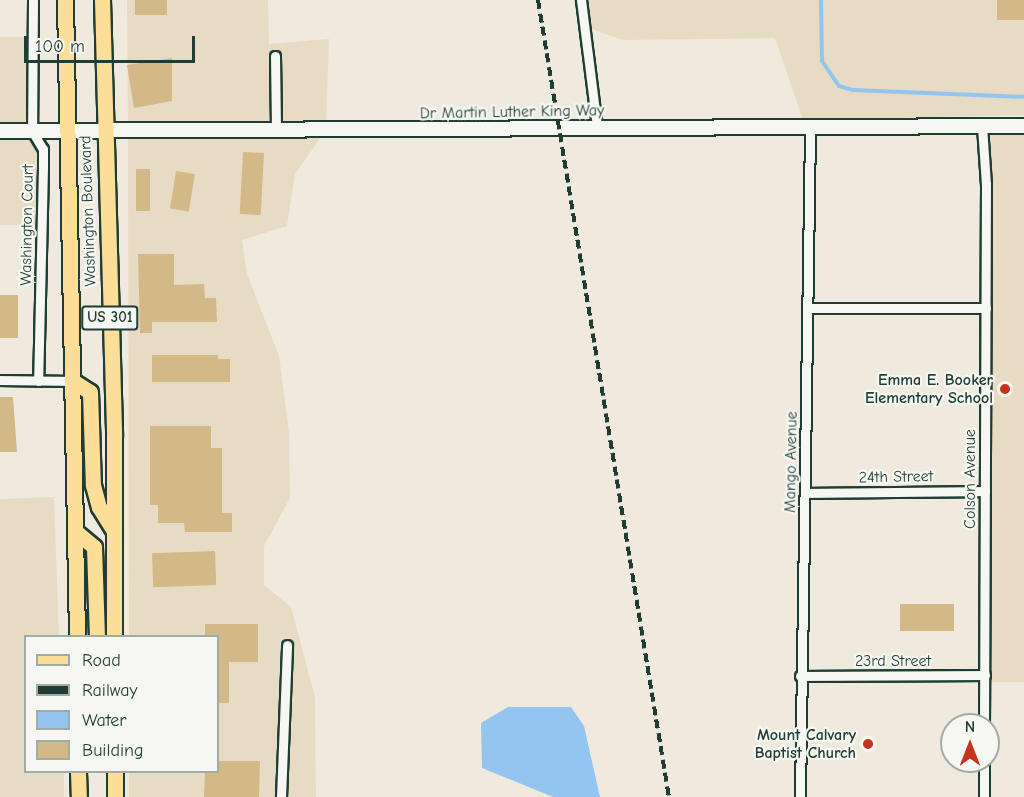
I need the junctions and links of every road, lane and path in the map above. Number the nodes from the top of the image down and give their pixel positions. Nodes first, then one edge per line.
1 (33, 0) edge
2 (65, 0) edge
3 (102, 0) edge
4 (581, 0) edge
5 (275, 56) dead end
6 (982, 126) junction
7 (1024, 126) edge
8 (597, 127) junction
9 (810, 127) junction
10 (0, 131) edge
11 (32, 131) junction
12 (276, 131) junction
13 (65, 132) junction
14 (103, 133) junction
15 (808, 308) junction
16 (986, 308) junction
17 (0, 380) edge
18 (39, 381) junction
19 (73, 381) junction
20 (985, 491) junction
21 (806, 493) junction
22 (75, 531) junction
23 (114, 531) junction
24 (76, 635) edge
25 (97, 635) edge
26 (114, 635) edge
27 (287, 645) dead end
28 (985, 675) junction
29 (800, 676) junction
30 (984, 713) edge
31 (115, 773) edge
32 (984, 773) edge
33 (115, 797) edge
34 (281, 797) edge
35 (800, 797) edge
36 (984, 797) edge

1 - 11 street, Washington Court
2 - 13 main road, Washington Boulevard / US 301
3 - 14 main road, Washington Boulevard / US 301
4 - 8 street
5 - 12 street
6 - 7 street, Dr Martin Luther King Way
6 - 9 street, Dr Martin Luther King Way
6 - 16 street, Colson Avenue
8 - 9 street, Dr Martin Luther King Way
8 - 12 street, Dr Martin Luther King Way
9 - 15 street, Mango Avenue
10 - 11 street, Dr Martin Luther King Way
11 - 13 street, Dr Martin Luther King Way
11 - 18 street, Washington Court
12 - 14 street, Dr Martin Luther King Way
13 - 14 street, Dr Martin Luther King Way
13 - 19 main road, Washington Boulevard / US 301
14 - 23 main road, Washington Boulevard / US 301
15 - 16 street
15 - 21 street, Mango Avenue
16 - 20 street, Colson Avenue
17 - 18 street
18 - 19 street
19 - 22 main road, Washington Boulevard / US 301
19 - 23 main road
20 - 21 street, 24th Street
20 - 28 street, Colson Avenue
21 - 29 street, Mango Avenue
22 - 24 main road, Washington Boulevard / US 301
22 - 25 main road
23 - 26 main road, Washington Boulevard / US 301
27 - 34 street
28 - 29 street, 23rd Street
28 - 30 street, Colson Avenue
29 - 35 street, Mango Avenue
31 - 33 main road
32 - 36 street

